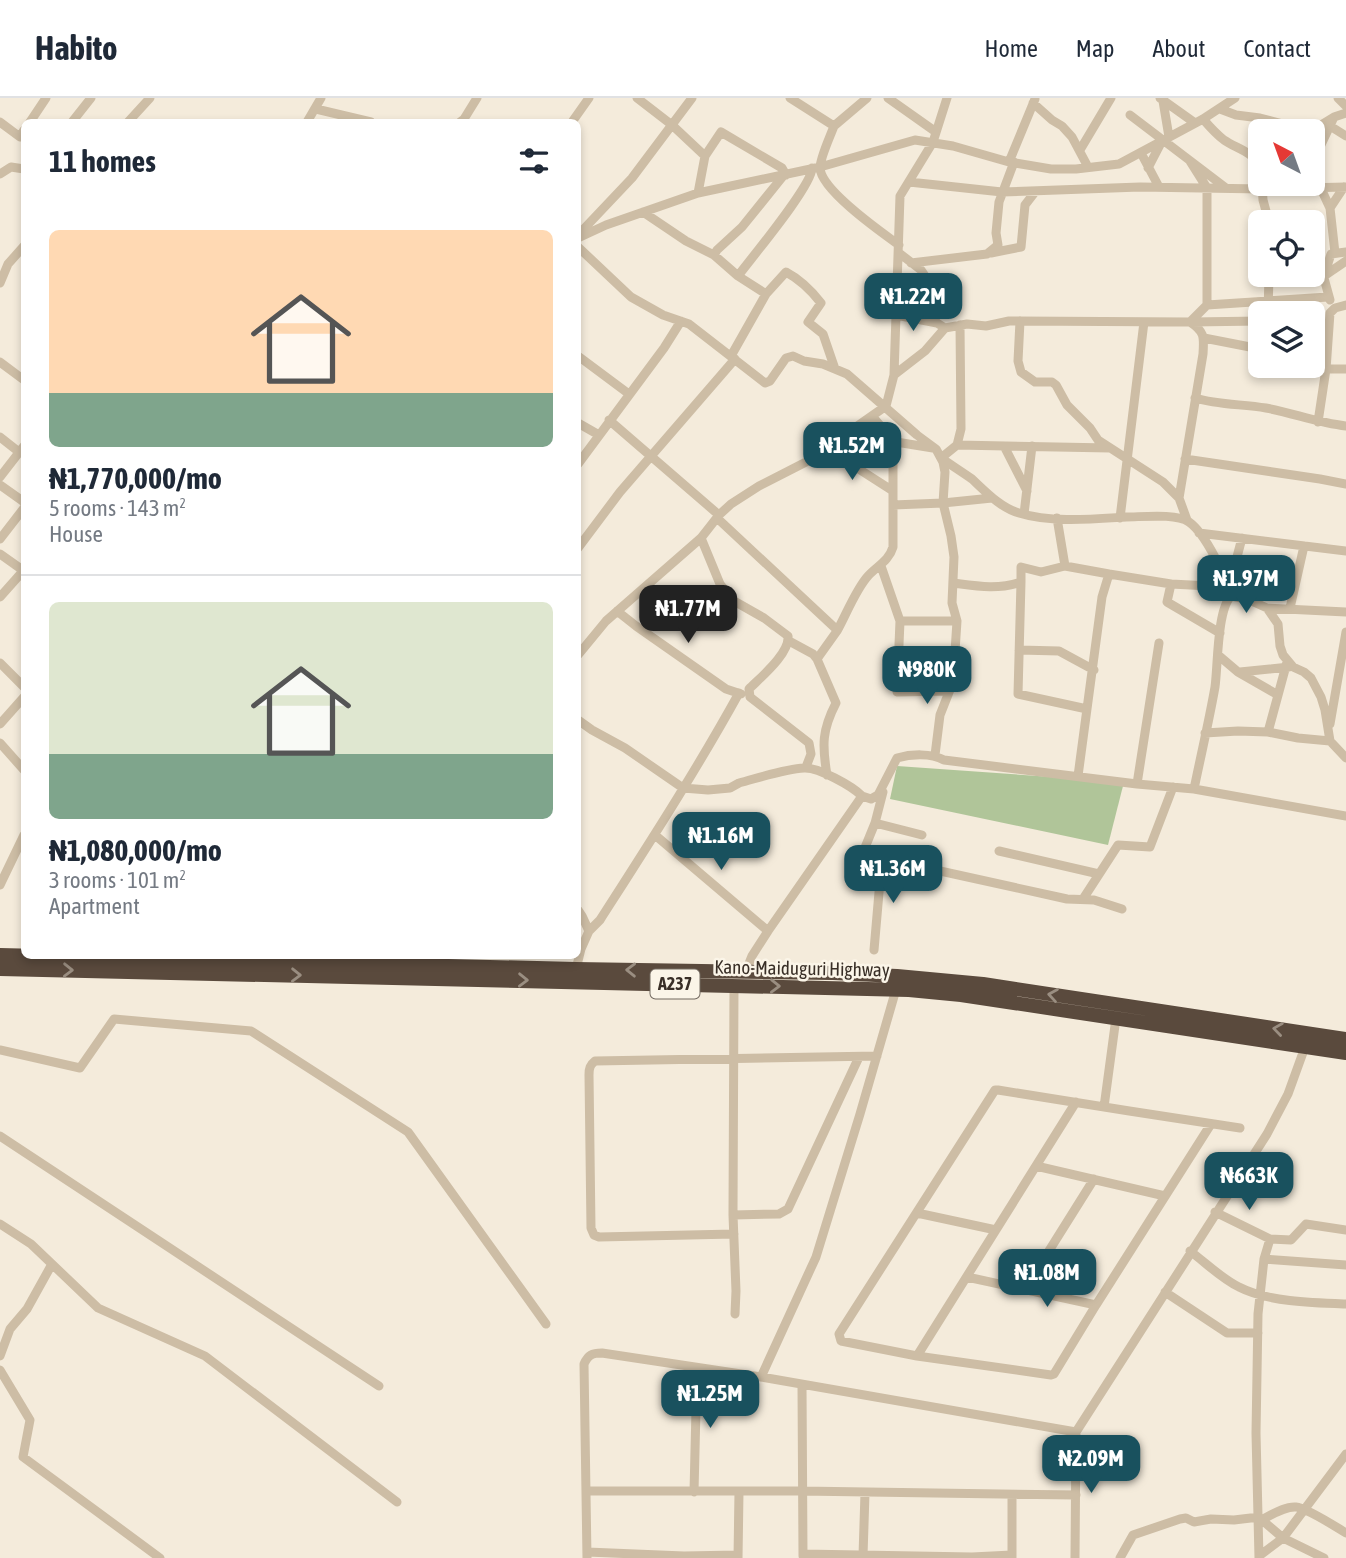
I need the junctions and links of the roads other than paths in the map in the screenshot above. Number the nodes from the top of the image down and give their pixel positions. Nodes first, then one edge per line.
1 (46, 98) edge
2 (91, 98) edge
3 (150, 98) edge
4 (321, 98) edge
5 (477, 98) edge
6 (589, 98) edge
7 (636, 98) edge
8 (692, 98) edge
9 (790, 98) edge
10 (867, 98) edge
11 (888, 98) edge
12 (947, 98) edge
13 (1111, 98) edge
14 (1236, 98) edge
15 (1338, 98) edge
16 (1162, 100) edge
17 (1035, 101) edge
18 (1346, 106) edge
19 (316, 109) junction
20 (1220, 109) junction
21 (1346, 113) edge
22 (1130, 115) dead end
23 (32, 119) edge
24 (74, 119) edge
25 (131, 119) edge
26 (309, 119) edge
27 (358, 119) edge
28 (465, 119) edge
29 (574, 119) edge
30 (0, 121) edge
31 (1199, 121) junction
32 (1332, 122) junction
33 (671, 125) junction
34 (834, 126) junction
35 (936, 132) junction
36 (21, 135) edge
37 (1325, 136) edge
38 (1346, 136) edge
39 (1166, 139) junction
40 (933, 142) junction
41 (1080, 150) junction
42 (1248, 152) edge
43 (1141, 153) junction
44 (705, 156) junction
45 (1190, 161) junction
46 (1011, 162) junction
47 (816, 167) junction
48 (1088, 167) junction
49 (1149, 168) junction
50 (21, 169) edge
51 (0, 174) edge
52 (785, 175) junction
53 (909, 182) junction
54 (1159, 187) junction
55 (1248, 187) edge
56 (1325, 187) edge
57 (1345, 187) edge
58 (1207, 188) junction
59 (1227, 188) junction
60 (1002, 192) junction
61 (1035, 192) junction
62 (698, 193) junction
63 (1325, 196) edge
64 (1330, 208) junction
65 (643, 212) junction
66 (581, 234) edge
67 (581, 236) edge
68 (21, 249) edge
69 (899, 249) junction
70 (581, 250) edge
71 (1346, 252) edge
72 (1335, 253) junction
73 (988, 254) junction
74 (714, 256) junction
75 (1346, 261) edge
76 (911, 262) junction
77 (1325, 273) edge
78 (1325, 275) edge
79 (738, 276) junction
80 (1325, 281) edge
81 (0, 283) edge
82 (1269, 287) edge
83 (766, 294) junction
84 (1328, 297) junction
85 (1269, 301) joint
86 (1248, 302) edge
87 (1207, 305) junction
88 (1346, 305) edge
89 (1335, 307) junction
90 (896, 315) junction
91 (681, 321) junction
92 (1020, 321) junction
93 (1248, 321) edge
94 (1144, 322) junction
95 (1190, 322) junction
96 (941, 325) junction
97 (960, 325) junction
98 (1204, 338) junction
99 (1248, 347) edge
100 (733, 357) junction
101 (581, 358) edge
102 (0, 362) edge
103 (835, 369) junction
104 (1326, 369) junction
105 (1346, 369) edge
106 (894, 374) junction
107 (21, 378) edge
108 (628, 394) junction
109 (1195, 398) junction
110 (886, 406) junction
111 (872, 416) junction
112 (609, 420) junction
113 (1318, 422) junction
114 (581, 425) edge
115 (1346, 426) edge
116 (599, 435) junction
117 (0, 437) edge
118 (890, 441) junction
119 (957, 444) junction
120 (1004, 446) junction
121 (1032, 446) junction
122 (21, 448) edge
123 (826, 448) junction
124 (936, 449) junction
125 (1112, 449) junction
126 (21, 450) edge
127 (652, 456) junction
128 (941, 458) junction
129 (1128, 458) junction
130 (1185, 459) junction
131 (581, 460) edge
132 (0, 477) edge
133 (1346, 484) edge
134 (0, 485) edge
135 (893, 491) junction
136 (1027, 492) junction
137 (992, 498) junction
138 (1179, 498) junction
139 (21, 500) edge
140 (943, 503) junction
141 (893, 505) junction
142 (21, 512) edge
143 (1024, 514) junction
144 (718, 517) junction
145 (1056, 518) junction
146 (1121, 518) junction
147 (1187, 520) junction
148 (1199, 533) junction
149 (701, 538) junction
150 (1242, 538) junction
151 (0, 539) edge
152 (581, 544) edge
153 (1304, 545) junction
154 (1346, 551) edge
155 (0, 554) edge
156 (881, 565) junction
157 (1065, 566) junction
158 (21, 569) edge
159 (21, 574) edge
160 (1109, 574) junction
161 (1021, 582) junction
162 (953, 583) junction
163 (1171, 584) junction
164 (1230, 592) junction
165 (0, 597) edge
166 (1267, 607) junction
167 (1290, 608) junction
168 (617, 611) junction
169 (1346, 612) edge
170 (900, 621) junction
171 (957, 621) junction
172 (837, 631) junction
173 (1346, 632) edge
174 (1220, 633) junction
175 (789, 641) junction
176 (1159, 643) dead end
177 (1019, 650) junction
178 (581, 651) edge
179 (1218, 654) junction
180 (817, 659) junction
181 (1289, 665) junction
182 (2, 669) edge
183 (1094, 670) junction
184 (1238, 672) junction
185 (21, 682) edge
186 (949, 691) junction
187 (739, 693) junction
188 (1278, 695) junction
189 (750, 697) junction
190 (21, 701) edge
191 (1087, 709) junction
192 (581, 722) edge
193 (0, 724) edge
194 (1268, 732) junction
195 (1205, 733) junction
196 (1329, 737) junction
197 (0, 743) edge
198 (935, 755) junction
199 (1346, 758) edge
200 (21, 767) edge
201 (806, 767) junction
202 (827, 775) junction
203 (1079, 776) junction
204 (885, 784) junction
205 (1137, 784) junction
206 (1173, 787) junction
207 (683, 788) junction
208 (1194, 789) junction
209 (862, 796) junction
210 (1346, 816) edge
211 (875, 823) junction
212 (655, 835) junction
213 (922, 835) dead end
214 (21, 841) edge
215 (999, 851) dead end
216 (883, 858) junction
217 (1099, 874) junction
218 (0, 885) edge
219 (1083, 899) junction
220 (1122, 909) dead end
221 (581, 914) edge
222 (589, 931) junction
223 (768, 931) junction
224 (581, 949) edge
225 (874, 950) dead end
226 (0, 955) edge
227 (21, 955) edge
228 (304, 959) edge
229 (578, 959) edge
230 (0, 969) edge
231 (576, 969) junction
232 (746, 971) junction
233 (897, 983) junction
234 (734, 985) junction
235 (1116, 1018) junction
236 (1346, 1039) edge
237 (1305, 1046) junction
238 (0, 1050) edge
239 (1346, 1054) edge
240 (877, 1056) junction
241 (859, 1057) junction
242 (734, 1058) junction
243 (1076, 1102) junction
244 (1104, 1107) junction
245 (1211, 1124) junction
246 (1240, 1128) dead end
247 (0, 1136) edge
248 (1037, 1166) junction
249 (1094, 1179) junction
250 (1165, 1196) junction
251 (1215, 1212) junction
252 (917, 1213) junction
253 (733, 1215) junction
254 (0, 1224) edge
255 (996, 1230) junction
256 (1346, 1230) edge
257 (734, 1234) junction
258 (1270, 1239) junction
259 (1191, 1251) junction
260 (1265, 1259) junction
261 (51, 1264) junction
262 (1346, 1265) edge
263 (967, 1277) junction
264 (1025, 1289) junction
265 (1165, 1292) junction
266 (1260, 1296) junction
267 (1346, 1304) edge
268 (1096, 1305) junction
269 (735, 1314) dead end
270 (546, 1324) dead end
271 (1258, 1333) junction
272 (0, 1356) edge
273 (917, 1356) junction
274 (697, 1368) junction
275 (0, 1370) edge
276 (761, 1377) junction
277 (802, 1385) junction
278 (379, 1386) dead end
279 (1076, 1432) junction
280 (1346, 1454) edge
281 (587, 1491) junction
282 (801, 1491) junction
283 (694, 1492) junction
284 (739, 1492) junction
285 (864, 1493) junction
286 (1012, 1495) junction
287 (1076, 1495) junction
288 (397, 1502) dead end
289 (1304, 1510) junction
290 (1260, 1519) junction
291 (1346, 1533) edge
292 (1283, 1538) junction
293 (587, 1555) edge
294 (1309, 1555) edge
295 (803, 1556) edge
296 (863, 1556) junction
297 (738, 1557) edge
298 (1012, 1557) edge
299 (1259, 1557) edge
300 (160, 1558) edge
301 (1075, 1558) edge
302 (1121, 1558) edge
303 (1324, 1558) edge

1 - 23 street
2 - 24 street
3 - 25 street
4 - 19 street
5 - 28 street
6 - 29 street
7 - 33 street
8 - 33 street
9 - 34 street
10 - 34 street
11 - 35 street
12 - 35 street
13 - 41 street
14 - 20 street
15 - 18 street
16 - 31 street
16 - 39 street
17 - 41 street
17 - 46 street
19 - 26 street
19 - 27 street
20 - 31 street
20 - 32 street
21 - 32 street
22 - 39 street
30 - 36 street
31 - 39 street
31 - 42 street
32 - 37 street
32 - 38 street
33 - 44 street
33 - 66 street
34 - 47 street
35 - 40 street
39 - 43 street
39 - 45 street
39 - 49 street
40 - 46 street
40 - 47 street
40 - 53 street
41 - 48 street
43 - 48 street
43 - 49 street
44 - 52 street
44 - 62 street
45 - 58 street
45 - 59 street
46 - 48 street
46 - 60 street
47 - 52 street
47 - 69 street
47 - 79 street
49 - 54 street
50 - 51 street
52 - 62 street
52 - 74 street
53 - 60 street
53 - 69 street
54 - 58 street
54 - 61 street
55 - 59 street
56 - 57 street
57 - 64 street
58 - 59 street
58 - 87 street
60 - 61 street
60 - 73 street
61 - 73 street
62 - 65 street
63 - 64 street
64 - 72 street
65 - 67 street
65 - 74 street
68 - 81 street
69 - 76 street
69 - 90 street
70 - 91 street
71 - 72 street
72 - 77 street
73 - 76 street
74 - 79 street
75 - 78 street
76 - 96 street
79 - 83 street
80 - 84 street
82 - 85 street
83 - 100 street
83 - 103 street
84 - 85 street
84 - 89 street
86 - 87 street
87 - 95 street
88 - 89 street
89 - 104 street
90 - 96 street
90 - 106 street
91 - 100 street
91 - 108 street
92 - 94 street
92 - 97 street
92 - 125 street
93 - 95 street
94 - 95 street
94 - 129 street
95 - 98 street
96 - 97 street
96 - 106 street
97 - 119 street
98 - 99 street
98 - 109 street
100 - 103 street
100 - 127 street
101 - 108 street
102 - 107 street
103 - 110 street
104 - 105 street
104 - 113 street
106 - 110 street
108 - 112 street
109 - 113 street
109 - 130 street
110 - 111 street
110 - 124 street
111 - 118 street
111 - 123 street
112 - 116 street
112 - 127 street
113 - 115 street
114 - 116 street
116 - 131 street
117 - 122 street
118 - 124 street
118 - 135 street
119 - 120 street
119 - 128 street
120 - 121 street
120 - 136 street
121 - 125 street
121 - 136 street
123 - 135 street
123 - 144 street
124 - 128 street
125 - 129 street
126 - 132 street
127 - 144 street
127 - 152 street
128 - 137 street
128 - 140 street
129 - 138 street
129 - 146 street
130 - 133 street
130 - 138 street
134 - 139 street
135 - 141 street
136 - 143 street
137 - 140 street
137 - 143 street
138 - 147 street
140 - 141 street
140 - 162 street
141 - 156 street
142 - 151 street
143 - 145 street
144 - 149 street
144 - 172 street
145 - 146 street
145 - 157 street
146 - 147 street
147 - 148 street
148 - 150 street
148 - 164 street
149 - 168 street
149 - 175 street
150 - 153 street
150 - 164 street
153 - 154 street
153 - 167 street
155 - 158 street
156 - 170 street
156 - 172 street
157 - 160 street
157 - 161 street
159 - 165 street
160 - 163 street
160 - 183 street
161 - 162 street
161 - 177 street
162 - 171 street
163 - 164 street
163 - 174 street
164 - 166 street
164 - 174 street
166 - 167 street
166 - 181 street
167 - 169 street
168 - 178 street
168 - 187 street
170 - 171 street
170 - 186 street
171 - 186 street
172 - 180 street
173 - 196 street
174 - 179 street
175 - 180 street
175 - 189 street
176 - 205 street
177 - 183 street
177 - 191 street
179 - 184 street
179 - 195 street
180 - 202 street
181 - 184 street
181 - 188 street
181 - 196 street
182 - 185 street
183 - 191 street
184 - 188 street
186 - 198 street
187 - 189 street
187 - 207 street
188 - 194 street
189 - 201 street
190 - 193 street
191 - 203 street
192 - 207 street
194 - 195 street
194 - 196 street
195 - 208 street
196 - 199 street
197 - 200 street
198 - 203 street
198 - 204 street
201 - 202 street
201 - 207 street
202 - 209 street
203 - 205 street
204 - 209 street
204 - 211 street
205 - 206 street
206 - 208 street
206 - 217 street
207 - 212 street
208 - 210 street
209 - 223 street
211 - 213 street
211 - 216 street
212 - 222 street
212 - 223 street
214 - 218 street
215 - 217 street
216 - 219 street
216 - 225 street
217 - 219 street
219 - 220 street
221 - 222 street
222 - 224 street
223 - 232 street
226 - 227 highway, Kano-Maiduguri Highway / A237
228 - 231 highway, Kano-Maiduguri Highway / A237
229 - 231 street
230 -> 234 highway, Kano-Maiduguri Highway / A237
232 -> 231 highway, Kano-Maiduguri Highway / A237
232 - 233 highway, Kano-Maiduguri Highway / A237
234 -> 233 highway, Kano-Maiduguri Highway / A237
233 - 235 highway, Kano-Maiduguri Highway / A237
236 -> 233 highway, Kano-Maiduguri Highway / A237
233 - 240 street
234 - 242 street
235 - 237 highway, Kano-Maiduguri Highway / A237
235 - 244 street
237 - 239 highway, Kano-Maiduguri Highway / A237
237 - 251 street
238 - 270 street
240 - 241 street
240 - 276 street
241 - 242 street
241 - 253 street
242 - 253 street
242 - 257 street
243 - 244 street
243 - 248 street
243 - 252 street
244 - 245 street
245 - 246 street
245 - 250 street
247 - 278 street
248 - 249 street
248 - 255 street
249 - 250 street
249 - 264 street
250 - 268 street
251 - 258 street
251 - 259 street
252 - 255 street
252 - 273 street
253 - 257 street
254 - 261 street
255 - 263 street
256 - 258 street
257 - 269 street
258 - 260 street
259 - 265 street
259 - 266 street
260 - 262 street
260 - 266 street
261 - 272 street
261 - 288 street
263 - 264 street
263 - 273 street
264 - 268 street
265 - 271 street
265 - 279 street
266 - 267 street
266 - 271 street
268 - 273 street
271 - 290 street
274 - 276 street
274 - 281 street
274 - 283 street
275 - 300 street
276 - 277 street
277 - 279 street
277 - 282 street
279 - 287 street
280 - 289 street
281 - 283 street
281 - 293 street
282 - 284 street
282 - 285 street
282 - 295 street
283 - 284 street
284 - 297 street
285 - 286 street
285 - 296 street
286 - 287 street
286 - 298 street
287 - 301 street
289 - 290 street
289 - 291 street
289 - 292 street
290 - 292 street
290 - 299 street
290 - 302 street
292 - 294 street
292 - 299 street
293 - 297 street
294 - 303 street
295 - 296 street
296 - 298 street

